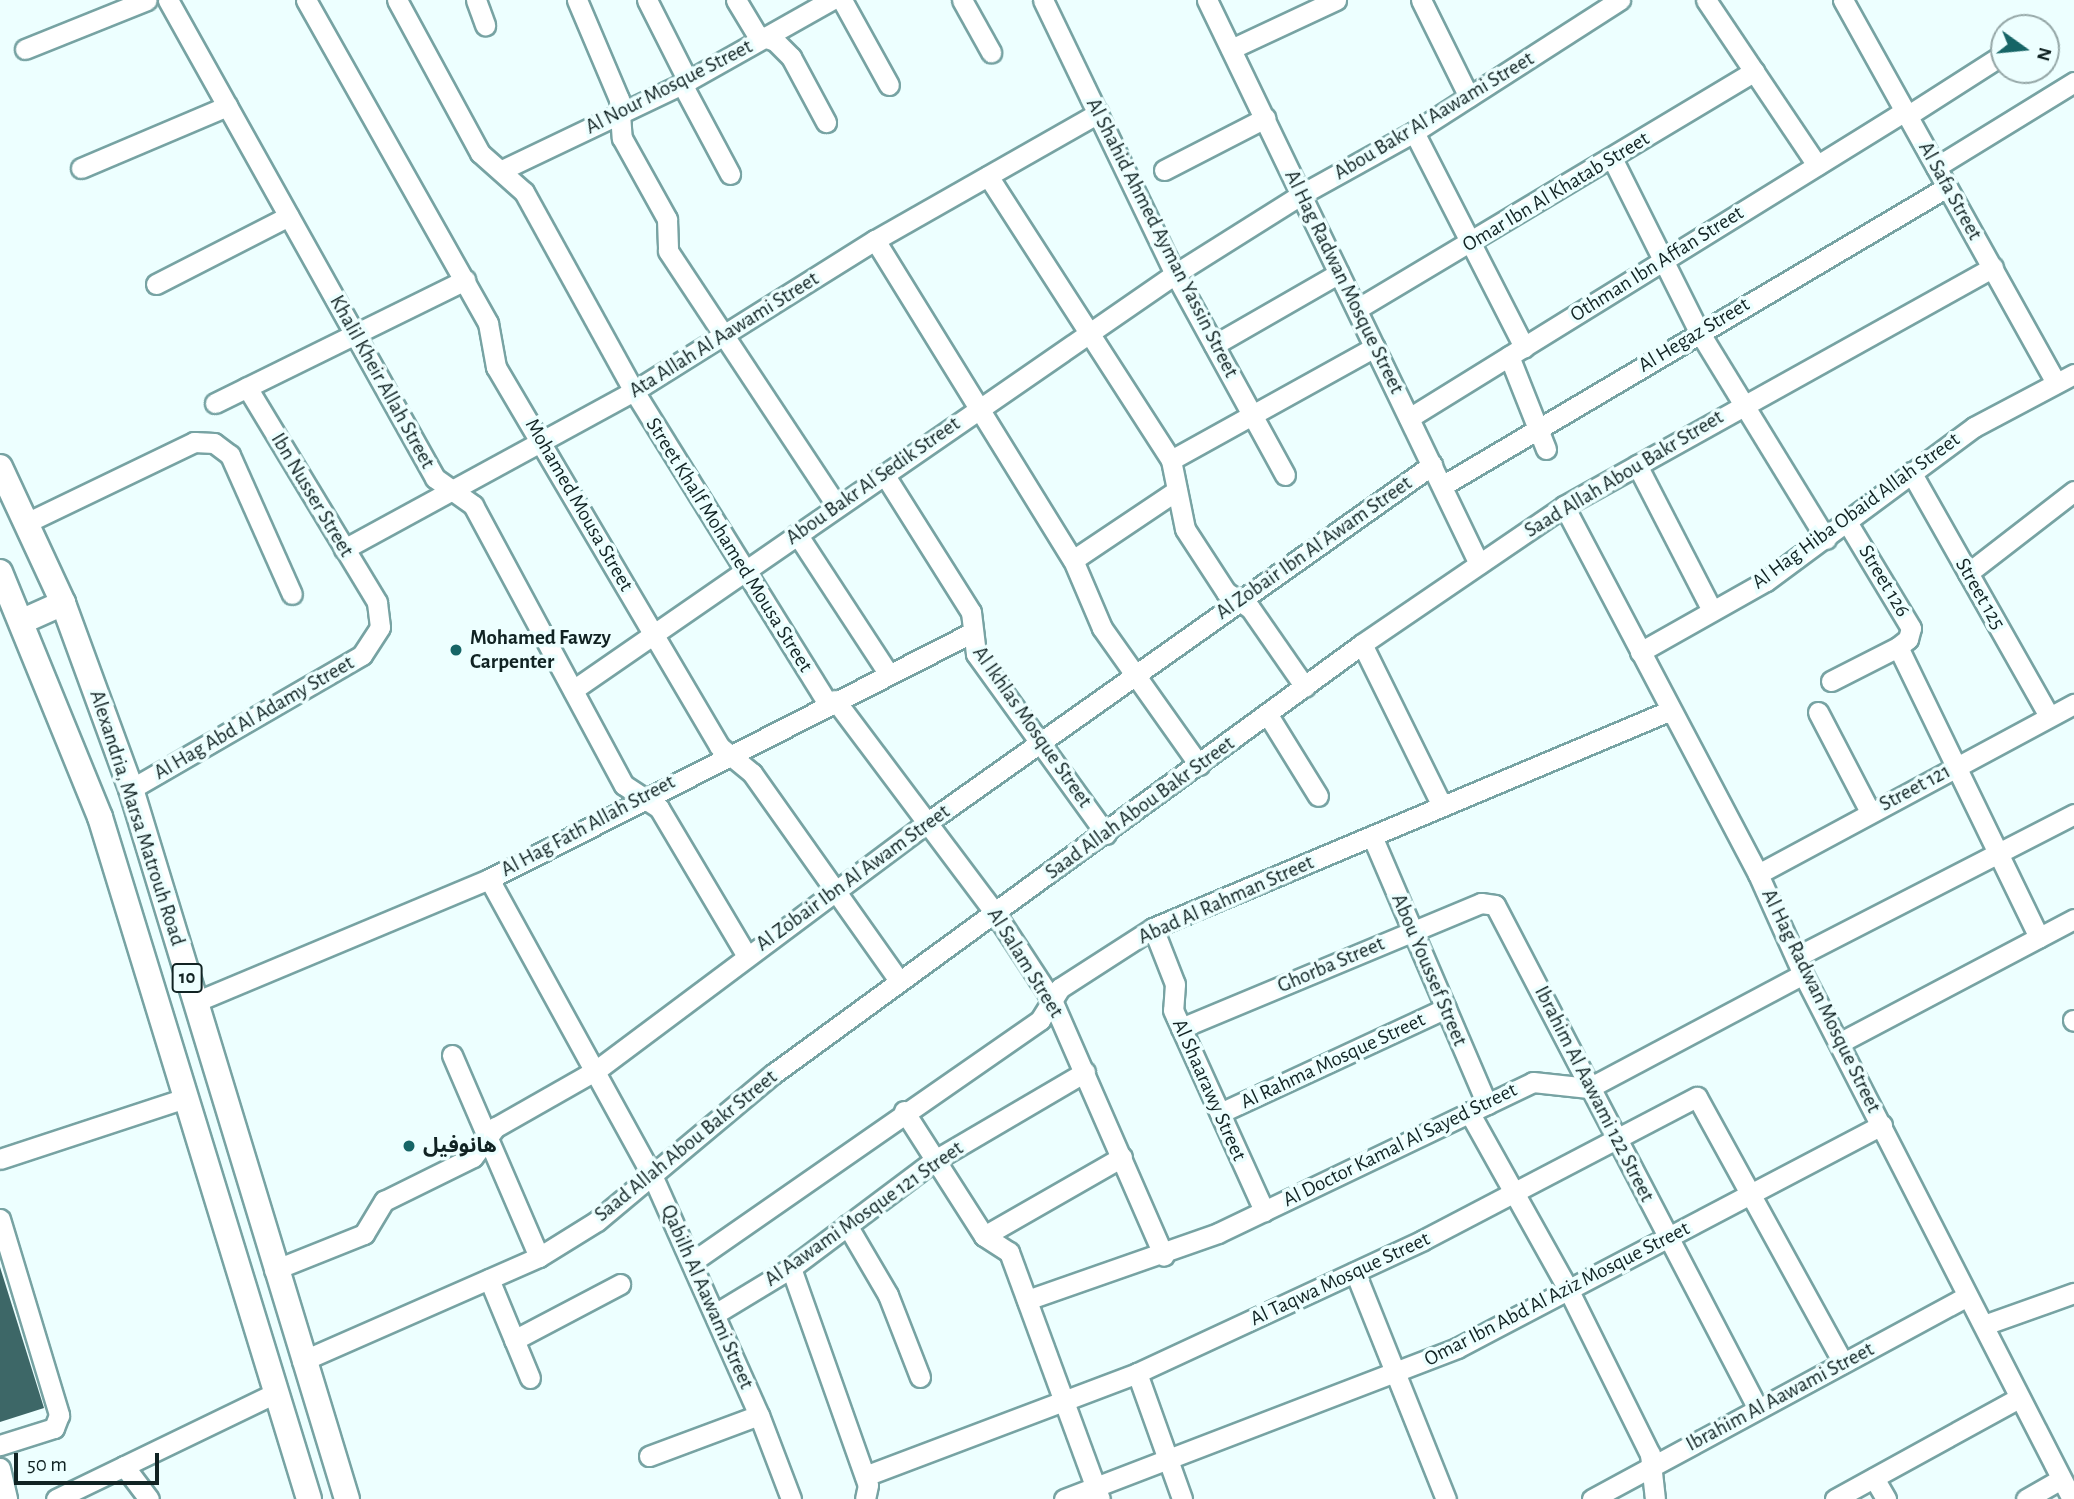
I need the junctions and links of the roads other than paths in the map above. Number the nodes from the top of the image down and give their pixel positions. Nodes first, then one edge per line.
1 (147, 0) edge
2 (168, 0) edge
3 (306, 0) edge
4 (397, 0) edge
5 (476, 0) edge
6 (577, 0) edge
7 (648, 0) edge
8 (736, 0) edge
9 (831, 0) edge
10 (842, 0) edge
11 (962, 0) edge
12 (1043, 0) edge
13 (1208, 0) edge
14 (1336, 0) edge
15 (1421, 0) edge
16 (1620, 0) edge
17 (1706, 0) edge
18 (1843, 0) edge
19 (485, 25) dead end
20 (762, 39) junction
21 (25, 49) dead end
22 (1231, 49) junction
23 (991, 52) dead end
24 (1990, 62) edge
25 (1754, 71) junction
26 (2074, 82) edge
27 (685, 83) junction
28 (889, 85) dead end
29 (1469, 97) junction
30 (227, 106) junction
31 (622, 113) junction
32 (1099, 113) junction
33 (1906, 113) junction
34 (1265, 118) junction
35 (826, 122) dead end
36 (1414, 132) junction
37 (1612, 158) junction
38 (1817, 165) junction
39 (1936, 167) junction
40 (81, 168) dead end
41 (504, 169) junction
42 (1164, 170) dead end
43 (730, 174) dead end
44 (988, 176) junction
45 (1947, 187) junction
46 (1301, 194) junction
47 (289, 216) junction
48 (875, 240) junction
49 (1472, 245) junction
50 (1662, 261) junction
51 (1993, 267) junction
52 (1339, 273) junction
53 (1175, 274) junction
54 (465, 280) junction
55 (156, 284) dead end
56 (1357, 309) junction
57 (1698, 330) junction
58 (1089, 333) junction
59 (355, 334) junction
60 (725, 337) junction
61 (1214, 345) junction
62 (1375, 347) junction
63 (1517, 352) junction
64 (2074, 374) edge
65 (2056, 382) junction
66 (247, 387) junction
67 (634, 391) junction
68 (215, 403) dead end
69 (1741, 406) junction
70 (978, 409) junction
71 (1252, 415) junction
72 (1409, 418) junction
73 (1542, 440) junction
74 (544, 441) junction
75 (1171, 460) junction
76 (1432, 465) junction
77 (1637, 465) junction
78 (0, 467) edge
79 (1911, 472) junction
80 (884, 474) junction
81 (1284, 475) dead end
82 (1442, 486) junction
83 (1177, 490) junction
84 (2074, 491) edge
85 (452, 492) junction
86 (836, 506) junction
87 (1564, 506) junction
88 (1847, 522) junction
89 (26, 523) junction
90 (797, 534) junction
91 (1826, 539) junction
92 (344, 549) junction
93 (1073, 560) junction
94 (1479, 564) junction
95 (745, 570) junction
96 (1968, 573) junction
97 (3, 585) edge
98 (292, 593) dead end
99 (1240, 600) junction
100 (377, 602) joint
101 (63, 603) junction
102 (1712, 610) junction
103 (23, 621) junction
104 (973, 632) junction
105 (654, 634) junction
106 (1362, 645) junction
107 (1898, 647) junction
108 (1640, 652) junction
109 (888, 673) junction
110 (1135, 674) junction
111 (1831, 681) dead end
112 (1305, 687) junction
113 (573, 690) junction
114 (98, 694) junction
115 (832, 702) junction
116 (2074, 704) edge
117 (1671, 710) junction
118 (61, 711) junction
119 (1818, 712) dead end
120 (1268, 715) junction
121 (2049, 716) junction
122 (1039, 743) junction
123 (727, 754) junction
124 (1199, 765) junction
125 (1957, 765) junction
126 (131, 789) junction
127 (1318, 796) dead end
128 (640, 798) junction
129 (1442, 806) junction
130 (1870, 812) junction
131 (2074, 814) edge
132 (928, 822) junction
133 (1106, 834) junction
134 (1372, 836) junction
135 (1999, 853) junction
136 (1758, 874) junction
137 (489, 879) junction
138 (834, 892) junction
139 (1481, 903) joint
140 (995, 913) junction
141 (2074, 919) edge
142 (1153, 928) junction
143 (1413, 931) junction
144 (2039, 938) junction
145 (747, 956) junction
146 (1799, 965) junction
147 (899, 981) junction
148 (1052, 1000) junction
149 (195, 1002) junction
150 (1446, 1008) junction
151 (1181, 1028) junction
152 (1839, 1043) junction
153 (452, 1055) dead end
154 (598, 1069) junction
155 (1084, 1072) junction
156 (1589, 1088) junction
157 (182, 1099) junction
158 (1478, 1108) junction
159 (904, 1111) junction
160 (1220, 1113) junction
161 (1882, 1125) junction
162 (1615, 1138) junction
163 (485, 1139) junction
164 (1122, 1157) junction
165 (0, 1160) edge
166 (935, 1160) junction
167 (652, 1175) junction
168 (1514, 1192) junction
169 (1753, 1194) junction
170 (1264, 1211) junction
171 (1, 1225) edge
172 (848, 1226) junction
173 (984, 1236) junction
174 (1668, 1238) junction
175 (1164, 1256) junction
176 (539, 1257) junction
177 (692, 1262) junction
178 (791, 1268) junction
179 (274, 1270) junction
180 (1354, 1272) junction
181 (489, 1279) junction
182 (620, 1284) dead end
183 (1569, 1291) junction
184 (2074, 1293) edge
185 (1967, 1296) junction
186 (1027, 1300) junction
187 (715, 1314) junction
188 (1984, 1325) junction
189 (514, 1340) junction
190 (302, 1361) junction
191 (1843, 1363) junction
192 (1137, 1373) junction
193 (1395, 1373) junction
194 (920, 1377) dead end
195 (530, 1378) dead end
196 (273, 1394) junction
197 (2019, 1398) junction
198 (1064, 1401) junction
199 (1758, 1409) junction
200 (759, 1415) junction
201 (0, 1445) edge
202 (649, 1456) dead end
203 (1168, 1460) junction
204 (1653, 1465) junction
205 (124, 1466) junction
206 (0, 1468) edge
207 (865, 1476) junction
208 (1874, 1478) junction
209 (2061, 1479) junction
210 (1098, 1493) edge
211 (7, 1499) edge
212 (56, 1499) edge
213 (149, 1499) edge
214 (309, 1499) edge
215 (347, 1499) edge
216 (791, 1499) edge
217 (865, 1499) edge
218 (1064, 1499) edge
219 (1182, 1499) edge
220 (1446, 1499) edge
221 (1592, 1499) edge
222 (1655, 1499) edge
223 (1835, 1499) edge
224 (1886, 1499) edge
225 (2026, 1499) edge
226 (2071, 1499) edge

1 - 21 street
2 - 30 street, Khalil Kheir Allah Street
3 - 54 street, Mohamed Mousa Street
4 - 41 street, Street Khalf Mohamed Mousa Street
5 - 19 street
6 - 31 street
7 - 27 street
8 - 20 street
9 - 20 street, Al Nour Mosque Street
10 - 28 street
11 - 23 street
12 - 32 street, Al Shahid Ahmed Ayman Yassin Street
13 - 22 street, Al Hag Radwan Mosque Street
14 - 22 street
15 - 29 street
16 - 29 street, Abou Bakr Al Aawami Street
17 - 25 street
18 - 33 street, Al Safa Street
20 - 27 street, Al Nour Mosque Street
20 - 35 street
22 - 34 street, Al Hag Radwan Mosque Street
24 - 33 street, Othman Ibn Affan Street
25 - 37 street, Omar Ibn Al Khatab Street
25 - 38 street
26 - 39 street
27 - 31 street, Al Nour Mosque Street
27 - 43 street
29 - 36 street, Abou Bakr Al Aawami Street
30 - 40 street
30 - 47 street, Khalil Kheir Allah Street
31 - 41 street, Al Nour Mosque Street
31 - 60 street
32 - 44 street, Ata Allah Al Aawami Street
32 - 53 street, Al Shahid Ahmed Ayman Yassin Street
33 - 38 street, Othman Ibn Affan Street
33 - 39 street, Al Safa Street
34 - 42 street
34 - 46 street, Al Hag Radwan Mosque Street
36 - 46 street, Abou Bakr Al Aawami Street
36 - 49 street
37 - 49 street, Omar Ibn Al Khatab Street
37 - 50 street
38 - 50 street, Othman Ibn Affan Street
39 - 45 street, Al Safa Street
41 - 67 street, Street Khalf Mohamed Mousa Street
44 - 48 street, Ata Allah Al Aawami Street
44 - 58 street
45 - 51 street, Al Safa Street
45 - 57 street, Al Hegaz Street
46 - 52 street, Al Hag Radwan Mosque Street
46 - 53 street, Abou Bakr Al Aawami Street
47 - 55 street
47 - 59 street, Khalil Kheir Allah Street
48 - 60 street, Ata Allah Al Aawami Street
48 - 70 street
49 - 56 street, Omar Ibn Al Khatab Street
49 - 63 street
50 - 57 street
50 - 63 street, Othman Ibn Affan Street
51 - 65 street, Al Safa Street
51 - 69 street, Saad Allah Abou Bakr Street
52 - 56 street, Al Hag Radwan Mosque Street
52 - 61 street
53 - 58 street, Abou Bakr Al Sedik Street
53 - 61 street, Al Shahid Ahmed Ayman Yassin Street
54 - 59 street
54 - 74 street, Mohamed Mousa Street
56 - 62 street, Al Hag Radwan Mosque Street
57 - 69 street
57 - 73 street, Al Hegaz Street
58 - 70 street, Abou Bakr Al Sedik Street
58 - 75 street
59 - 66 street
59 - 85 street, Khalil Kheir Allah Street
60 - 67 street, Ata Allah Al Aawami Street
60 - 86 street
61 - 71 street, Al Shahid Ahmed Ayman Yassin Street
62 - 71 street
62 - 72 street, Al Hag Radwan Mosque Street
63 - 72 street, Othman Ibn Affan Street
63 - 73 street
64 - 65 street, Al Hag Hiba Obaid Allah Street
65 - 79 street, Al Hag Hiba Obaid Allah Street
66 - 68 street
66 - 92 street, Ibn Nusser Street
67 - 74 street, Ata Allah Al Aawami Street
67 - 95 street, Street Khalf Mohamed Mousa Street
69 - 77 street, Saad Allah Abou Bakr Street
69 - 91 street
70 - 80 street, Abou Bakr Al Sedik Street
70 - 93 street
71 - 75 street
71 - 81 street, Al Shahid Ahmed Ayman Yassin Street
72 - 76 street, Al Hag Radwan Mosque Street
73 - 82 street, Al Hegaz Street
74 - 85 street, Ata Allah Al Aawami Street
74 - 105 street, Mohamed Mousa Street
75 - 83 street
76 - 82 street, Al Hag Radwan Mosque Street
76 - 99 street, Al Zobair Ibn Al Awam Street
77 - 87 street, Saad Allah Abou Bakr Street
77 - 102 street
78 - 89 main road, Alexandria, Marsa Matrouh Road / 10
79 - 88 street, Al Hag Hiba Obaid Allah Street
79 - 96 street, Street 125
80 - 86 street, Abou Bakr Al Sedik Street
80 - 104 street, Al Ikhlas Mosque Street
82 - 94 street, Al Hag Radwan Mosque Street
83 - 93 street
83 - 99 street
84 - 96 street
85 - 92 street, Ata Allah Al Aawami Street
85 - 113 street, Khalil Kheir Allah Street
86 - 90 street, Abou Bakr Al Sedik Street
87 - 94 street, Saad Allah Abou Bakr Street
87 - 108 street, Al Hag Radwan Mosque Street
88 - 91 street, Al Hag Hiba Obaid Allah Street
88 - 107 street, Street 126
89 - 98 street
89 - 101 main road, Alexandria, Marsa Matrouh Road / 10
90 - 95 street, Abou Bakr Al Sedik Street
90 - 109 street
91 - 102 street, Al Hag Hiba Obaid Allah Street
92 - 100 street, Ibn Nusser Street
93 - 110 street
94 - 106 street, Saad Allah Abou Bakr Street
95 - 105 street, Abou Bakr Al Sedik Street
95 - 115 street, Street Khalf Mohamed Mousa Street
96 - 121 street, Street 125
97 - 103 main road, Alexandria, Marsa Matrouh Road / 10
99 - 110 street, Al Zobair Ibn Al Awam Street
99 - 112 street
100 - 126 street, Al Hag Abd Al Adamy Street
101 - 103 main road
101 - 114 main road, Alexandria, Marsa Matrouh Road / 10
102 - 108 street, Al Hag Hiba Obaid Allah Street
103 - 118 main road, Alexandria, Marsa Matrouh Road / 10
104 - 109 street, Al Hag Fath Allah Street
104 - 122 street, Al Ikhlas Mosque Street
105 - 113 street, Abou Bakr Al Sedik Street
105 - 123 street, Mohamed Mousa Street
106 - 112 street, Saad Allah Abou Bakr Street
106 - 129 street
107 - 111 street, Street 126
107 - 125 street
108 - 117 street, Al Hag Radwan Mosque Street
109 - 115 street, Al Hag Fath Allah Street
110 - 122 street, Al Zobair Ibn Al Awam Street
110 - 124 street
112 - 120 street, Saad Allah Abou Bakr Street
113 - 128 street, Khalil Kheir Allah Street
114 - 118 main road
114 - 126 main road, Alexandria, Marsa Matrouh Road / 10
115 - 123 street, Al Hag Fath Allah Street
115 - 132 street, Al Salam Street
116 - 121 street, Street 121
117 - 129 street, Abad Al Rahman Street
117 - 136 street, Al Hag Radwan Mosque Street
118 - 157 main road, Alexandria, Marsa Matrouh Road / 10
119 - 130 street
120 - 124 street, Saad Allah Abou Bakr Street
120 - 127 street
121 - 125 street, Street 121
122 - 132 street, Al Zobair Ibn Al Awam Street
122 - 133 street, Al Ikhlas Mosque Street
123 - 128 street, Al Hag Fath Allah Street
123 - 138 street, Mohamed Mousa Street
124 - 133 street, Saad Allah Abou Bakr Street
125 - 130 street, Street 121
125 - 135 street
126 - 149 main road, Alexandria, Marsa Matrouh Road / 10
128 - 137 street, Al Hag Fath Allah Street
128 - 145 street, Khalil Kheir Allah Street
129 - 134 street, Abad Al Rahman Street
130 - 136 street, Street 121
131 - 135 street
132 - 138 street, Al Zobair Ibn Al Awam Street
132 - 140 street, Al Salam Street
133 - 140 street, Saad Allah Abou Bakr Street
134 - 142 street, Abad Al Rahman Street
134 - 143 street, Abou Youssef Street
135 - 144 street
135 - 146 street
136 - 146 street, Al Hag Radwan Mosque Street
137 - 149 street, Al Hag Fath Allah Street
137 - 154 street, Qabilh Al Aawami Street
138 - 145 street, Al Zobair Ibn Al Awam Street
138 - 147 street, Mohamed Mousa Street
139 - 143 street, Ghorba Street
139 - 156 street, Ibrahim Al Aawami 122 Street
140 - 147 street, Saad Allah Abou Bakr Street
140 - 148 street, Al Salam Street
141 - 144 street
142 - 148 street, Abad Al Rahman Street
142 - 151 street, Al Shaarawy Street
143 - 150 street, Abou Youssef Street
143 - 151 street, Ghorba Street
144 - 152 street
145 - 154 street, Al Zobair Ibn Al Awam Street
146 - 152 street, Al Hag Radwan Mosque Street
146 - 156 street
147 - 167 street, Saad Allah Abou Bakr Street
148 - 155 street, Al Salam Street
148 - 159 street, Abad Al Rahman Street
149 - 179 main road, Alexandria, Marsa Matrouh Road / 10
150 - 158 street, Abou Youssef Street
150 - 160 street, Al Rahma Mosque Street
151 - 160 street, Al Shaarawy Street
152 - 161 street, Al Hag Radwan Mosque Street
153 - 163 street
154 - 163 street, Al Zobair Ibn Al Awam Street
154 - 167 street, Qabilh Al Aawami Street
155 - 164 street, Al Salam Street
155 - 166 street, Al Aawami Mosque 121 Street
156 - 158 street, Al Doctor Kamal Al Sayed Street
156 - 162 street, Ibrahim Al Aawami 122 Street
157 - 165 street
157 - 196 main road, Alexandria, Marsa Matrouh Road / 10
158 - 168 street, Abou Youssef Street
158 - 170 street, Al Doctor Kamal Al Sayed Street
159 - 166 street
159 - 177 street, Abad Al Rahman Street
160 - 170 street, Al Shaarawy Street
161 - 169 street, Omar Ibn Abd Al Aziz Mosque Street
161 - 185 street, Al Hag Radwan Mosque Street
162 - 168 street, Al Taqwa Mosque Street
162 - 169 street, Al Taqwa Mosque Street
162 - 174 street, Ibrahim Al Aawami 122 Street
163 - 176 street
163 - 179 street, Al Zobair Ibn Al Awam Street
164 - 173 street
164 - 175 street, Al Salam Street
166 - 172 street, Al Aawami Mosque 121 Street
166 - 173 street
167 - 176 street, Saad Allah Abou Bakr Street
167 - 177 street, Qabilh Al Aawami Street
168 - 180 street, Al Taqwa Mosque Street
168 - 183 street, Abou Youssef Street
169 - 174 street, Omar Ibn Abd Al Aziz Mosque Street
169 - 191 street
170 - 175 street, Al Doctor Kamal Al Sayed Street
171 - 201 street
172 - 178 street, Al Aawami Mosque 121 Street
172 - 194 street
173 - 186 street
174 - 183 street, Omar Ibn Abd Al Aziz Mosque Street
174 - 199 street, Ibrahim Al Aawami 122 Street
175 - 186 street, Al Doctor Kamal Al Sayed Street
176 - 181 street, Saad Allah Abou Bakr Street
177 - 187 street, Qabilh Al Aawami Street
178 - 187 street, Al Aawami Mosque 121 Street
178 - 207 street
179 - 190 main road, Alexandria, Marsa Matrouh Road / 10
180 - 192 street, Al Taqwa Mosque Street
180 - 193 street
181 - 189 street
181 - 190 street, Saad Allah Abou Bakr Street
182 - 189 street
183 - 193 street, Omar Ibn Abd Al Aziz Mosque Street
183 - 204 street, Abou Youssef Street
184 - 188 street
185 - 188 street, Al Hag Radwan Mosque Street
185 - 191 street, Ibrahim Al Aawami Street
186 - 198 street
187 - 200 street, Qabilh Al Aawami Street
188 - 197 street, Al Hag Radwan Mosque Street
189 - 195 street
190 - 215 main road, Alexandria, Marsa Matrouh Road / 10
191 - 199 street, Ibrahim Al Aawami Street
192 - 198 street, Al Taqwa Mosque Street
192 - 203 street
193 - 203 street, Omar Ibn Abd Al Aziz Mosque Street
193 - 220 street
196 - 205 street
196 - 214 main road, Alexandria, Marsa Matrouh Road / 10
197 - 208 street
197 - 209 street, Al Hag Radwan Mosque Street
198 - 207 street, Al Taqwa Mosque Street
198 - 210 street
199 - 204 street, Ibrahim Al Aawami Street
200 - 202 street
200 - 216 street, Qabilh Al Aawami Street
203 - 210 street, Omar Ibn Abd Al Aziz Mosque Street
203 - 219 street
204 - 221 street, Ibrahim Al Aawami Street
204 - 222 street
205 - 212 street
205 - 213 street
206 - 211 street
207 - 217 street
208 - 223 street
208 - 224 street
209 - 225 street
209 - 226 street, Al Hag Radwan Mosque Street
210 - 218 street, Omar Ibn Abd Al Aziz Mosque Street

